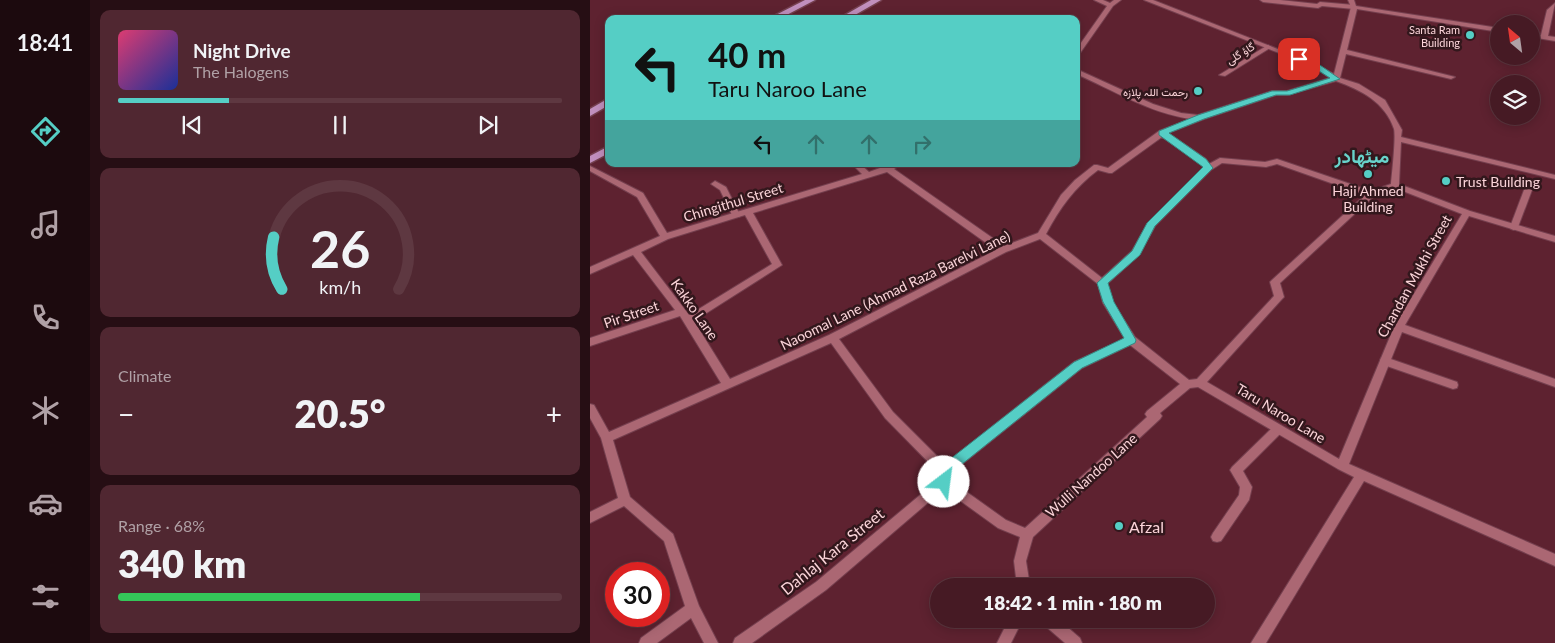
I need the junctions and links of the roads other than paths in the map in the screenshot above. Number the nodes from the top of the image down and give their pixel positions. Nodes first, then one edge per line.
1 (811, 0) edge
2 (878, 0) edge
3 (1097, 0) edge
4 (1118, 0) edge
5 (1148, 0) edge
6 (1263, 0) edge
7 (1353, 3) edge
8 (1555, 5) edge
9 (1111, 6) junction
10 (780, 15) edge
11 (850, 15) edge
12 (1490, 28) edge
13 (1540, 36) edge
14 (1544, 37) junction
15 (1555, 39) edge
16 (1268, 47) junction
17 (1080, 49) edge
18 (1342, 51) junction
19 (1080, 72) edge
20 (1223, 75) dead end
21 (1451, 77) dead end
22 (1336, 79) junction
23 (605, 104) edge
24 (590, 113) edge
25 (1201, 117) junction
26 (1162, 133) junction
27 (1398, 139) junction
28 (605, 151) edge
29 (590, 160) edge
30 (859, 167) edge
31 (891, 167) edge
32 (590, 168) edge
33 (1208, 168) junction
34 (888, 169) junction
35 (867, 175) junction
36 (1555, 177) edge
37 (715, 184) dead end
38 (1395, 184) junction
39 (1528, 190) dead end
40 (1371, 194) junction
41 (748, 212) junction
42 (1467, 213) junction
43 (736, 216) junction
44 (1514, 227) junction
45 (1041, 235) junction
46 (665, 237) junction
47 (1555, 239) edge
48 (1003, 250) junction
49 (636, 252) junction
50 (590, 271) edge
51 (1102, 283) junction
52 (680, 312) junction
53 (688, 320) junction
54 (1399, 327) junction
55 (833, 338) junction
56 (1131, 340) junction
57 (590, 342) edge
58 (1385, 361) junction
59 (1200, 383) junction
60 (1555, 383) edge
61 (1187, 384) junction
62 (728, 385) junction
63 (1453, 386) dead end
64 (590, 408) edge
65 (1278, 429) junction
66 (607, 438) junction
67 (1342, 466) junction
68 (1362, 474) junction
69 (944, 476) junction
70 (625, 500) junction
71 (590, 518) edge
72 (1027, 534) junction
73 (1217, 537) dead end
74 (1555, 560) edge
75 (1023, 578) edge
76 (693, 608) junction
77 (1012, 628) edge
78 (1058, 628) edge
79 (646, 643) edge
80 (711, 643) edge
81 (740, 643) edge
82 (1004, 643) edge
83 (1075, 643) edge
84 (1258, 643) edge

1 - 10 main road
2 - 11 main road
3 - 9 street
4 - 9 street
5 - 16 street
6 - 7 street
7 - 12 street
7 - 18 street
8 - 14 street
9 - 17 street
13 - 14 street
14 - 15 street
16 - 20 street, گاؤ گلی
16 - 22 street
18 - 21 street
18 - 22 street
19 - 25 street
22 - 25 street
22 - 27 street
23 - 24 main road
25 - 26 street
26 - 33 street
26 - 45 street
27 - 36 street
27 - 38 street
28 - 29 main road
30 - 35 street
31 - 34 street, Chingithul Street
32 - 46 street
33 - 40 street
33 - 51 street
34 - 35 street, Chingithul Street
34 - 48 street
35 - 41 street, Chingithul Street
37 - 43 street
38 - 40 street
38 - 42 street
39 - 44 street
40 - 59 street
41 - 43 street, Chingithul Street
41 - 53 street
42 - 44 street
42 - 54 street, Chandan Mukhi Street
43 - 46 street, Chingithul Street
44 - 47 street
45 - 48 street, Naoomal Lane (Ahmad Raza Barelvi Lane)
45 - 51 street
46 - 49 street, Chingithul Street
48 - 55 street, Naoomal Lane (Ahmad Raza Barelvi Lane)
49 - 50 street, Chingithul Street
49 - 52 street, Kakko Lane
51 - 56 street
52 - 53 street, Kakko Lane
52 - 57 street, Pir Street
53 - 62 street, Kakko Lane
54 - 58 street, Chandan Mukhi Street
54 - 60 street
55 - 62 street, Naoomal Lane (Ahmad Raza Barelvi Lane)
55 - 69 street
56 - 61 street
56 - 69 street, Dahlaj Kara Street
58 - 63 street
58 - 67 street, Chandan Mukhi Street
59 - 61 street
59 - 65 street, Taru Naroo Lane
61 - 72 street, Wulli Nandoo Lane
62 - 66 street, Naoomal Lane (Ahmad Raza Barelvi Lane)
64 - 66 street
65 - 67 street, Taru Naroo Lane
65 - 73 street
66 - 70 street
67 - 68 street, Taru Naroo Lane
68 - 74 street, Taru Naroo Lane
68 - 84 street
69 - 72 street
69 - 81 street, Dahlaj Kara Street
70 - 71 street
70 - 76 street
72 - 75 street
76 - 79 street
76 - 80 street
77 - 82 street
78 - 83 street

